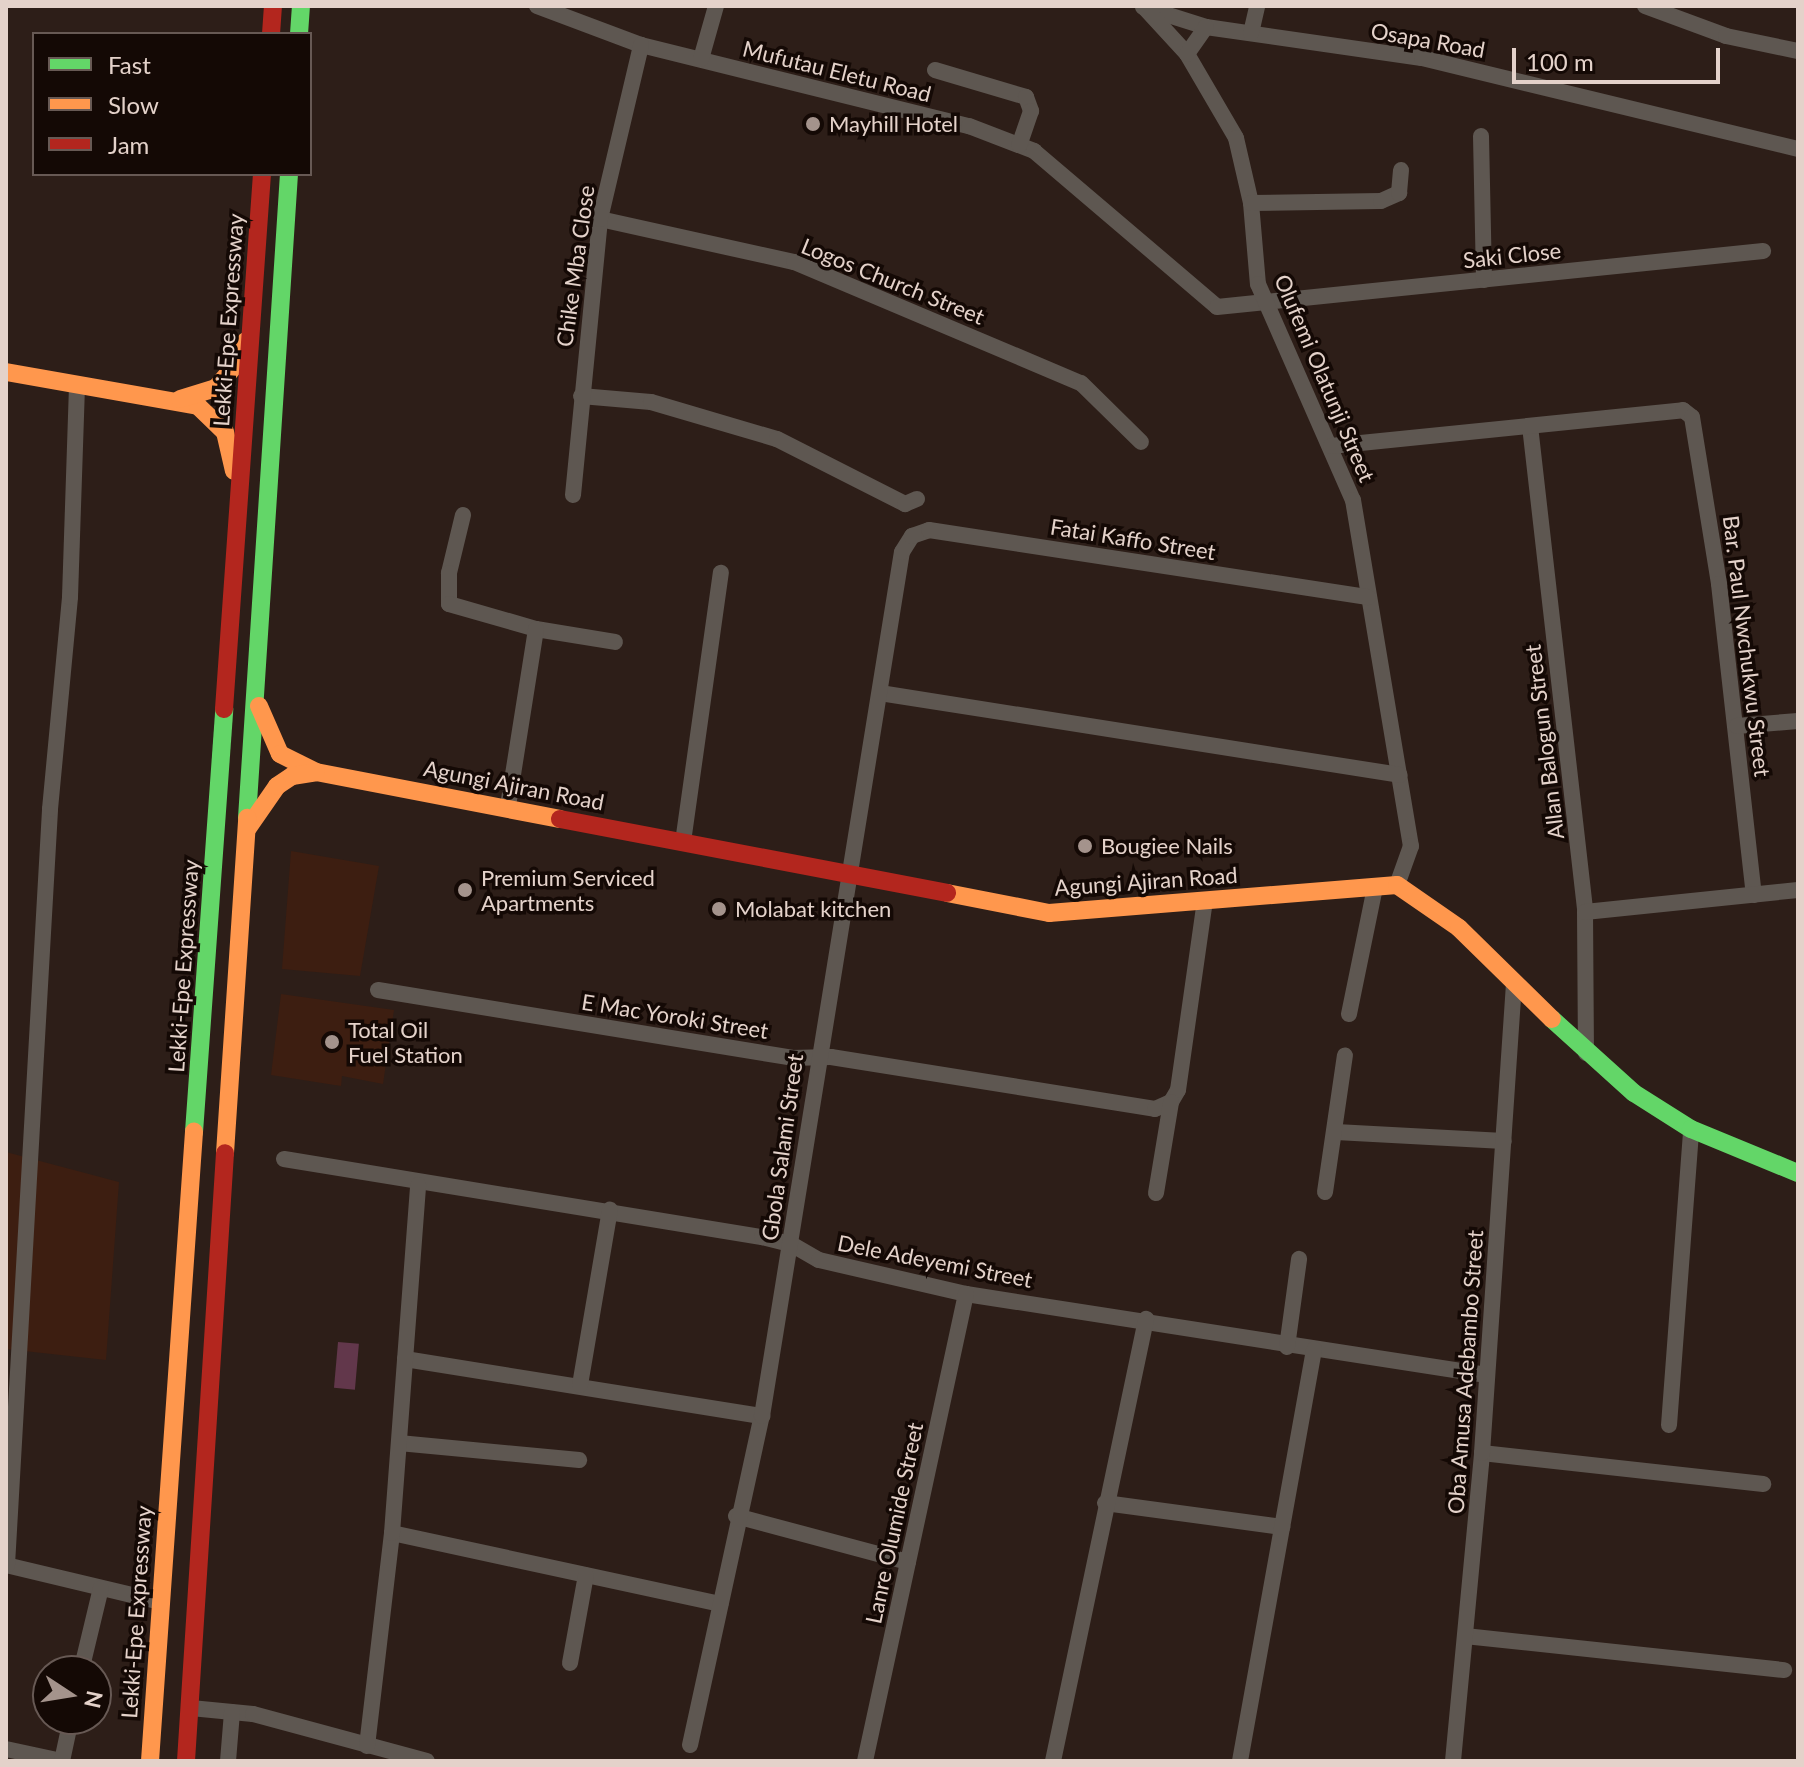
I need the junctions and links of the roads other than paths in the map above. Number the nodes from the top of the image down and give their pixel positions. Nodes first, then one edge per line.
1 (273, 6) edge
2 (301, 6) edge
3 (537, 6) edge
4 (716, 6) edge
5 (1257, 6) edge
6 (1645, 6) edge
7 (1143, 7) edge
8 (1682, 12) edge
9 (1206, 27) junction
10 (271, 32) edge
11 (299, 32) edge
12 (1251, 33) junction
13 (641, 45) junction
14 (1798, 51) edge
15 (1187, 54) junction
16 (701, 59) junction
17 (935, 70) dead end
18 (1481, 136) dead end
19 (1019, 145) junction
20 (1798, 149) edge
21 (1401, 170) dead end
22 (262, 176) edge
23 (289, 176) edge
24 (1251, 203) junction
25 (600, 219) junction
26 (1763, 251) dead end
27 (1484, 280) junction
28 (1265, 301) junction
29 (252, 311) junction
30 (6, 372) edge
31 (77, 385) junction
32 (581, 396) junction
33 (175, 400) junction
34 (1530, 426) junction
35 (1141, 442) dead end
36 (1331, 446) junction
37 (573, 495) dead end
38 (917, 499) dead end
39 (239, 510) junction
40 (463, 515) dead end
41 (902, 552) joint
42 (721, 573) dead end
43 (1368, 597) junction
44 (536, 629) junction
45 (615, 642) dead end
46 (253, 676) junction
47 (880, 693) junction
48 (1798, 721) edge
49 (1737, 726) junction
50 (316, 772) junction
51 (1400, 775) junction
52 (508, 806) junction
53 (247, 830) junction
54 (683, 842) junction
55 (846, 872) junction
56 (1397, 885) junction
57 (1375, 887) junction
58 (1798, 890) edge
59 (1754, 895) junction
60 (1205, 901) junction
61 (1585, 912) junction
62 (1514, 985) junction
63 (378, 990) dead end
64 (1349, 1014) dead end
65 (1586, 1053) junction
66 (1345, 1055) dead end
67 (816, 1057) junction
68 (1163, 1106) junction
69 (1691, 1129) junction
70 (1336, 1132) junction
71 (1504, 1141) junction
72 (284, 1159) dead end
73 (1798, 1173) edge
74 (418, 1185) junction
75 (1325, 1192) dead end
76 (1156, 1193) dead end
77 (610, 1210) junction
78 (791, 1244) junction
79 (1299, 1259) dead end
80 (966, 1294) junction
81 (1146, 1319) junction
82 (1287, 1347) junction
83 (1314, 1350) junction
84 (405, 1359) junction
85 (1487, 1375) junction
86 (580, 1385) junction
87 (762, 1416) junction
88 (1669, 1425) dead end
89 (399, 1443) junction
90 (1482, 1453) junction
91 (579, 1460) dead end
92 (1763, 1484) dead end
93 (1105, 1503) junction
94 (736, 1516) junction
95 (1282, 1527) junction
96 (392, 1533) junction
97 (908, 1562) junction
98 (6, 1565) edge
99 (586, 1575) junction
100 (101, 1588) junction
101 (161, 1602) junction
102 (720, 1604) junction
103 (1465, 1636) junction
104 (85, 1655) edge
105 (570, 1663) dead end
106 (1784, 1670) dead end
107 (191, 1708) junction
108 (232, 1712) junction
109 (152, 1729) junction
110 (68, 1735) edge
111 (690, 1745) dead end
112 (367, 1746) junction
113 (6, 1749) edge
114 (62, 1761) edge
115 (150, 1761) edge
116 (158, 1761) edge
117 (186, 1761) edge
118 (228, 1761) edge
119 (427, 1761) edge
120 (865, 1761) edge
121 (1053, 1761) edge
122 (1240, 1761) edge
123 (1453, 1761) edge

1 - 10 main road
2 - 11 main road
3 - 13 street, Mufutau Eletu Road
4 - 16 street
5 - 12 street
6 - 8 street
7 - 9 street, Osapa Road
7 - 15 street, Olufemi Olatunji Street
8 - 14 street
9 - 12 street, Osapa Road
9 - 15 street
12 - 20 street, Osapa Road
13 - 16 street, Mufutau Eletu Road
13 - 25 street, Chike Mba Close
15 - 24 street, Olufemi Olatunji Street
16 - 19 street, Mufutau Eletu Road
17 - 19 street
18 - 27 street
19 - 28 street, Mufutau Eletu Road
21 - 24 street
22 - 29 main road, Lekki-Epe Expressway
23 - 46 main road
24 - 28 street, Olufemi Olatunji Street
25 - 32 street, Chike Mba Close
25 - 35 street, Logos Church Street
26 - 27 street, Saki Close
27 - 28 street, Saki Close
28 - 36 street, Olufemi Olatunji Street
29 - 33 main road
29 - 39 main road, Lekki-Epe Expressway
30 - 31 main road
31 - 33 main road
31 - 98 street
32 - 37 street, Chike Mba Close
32 - 38 street
33 - 39 main road
34 - 36 street
34 - 49 street, Bar. Paul Nwchukwu Street
34 - 61 street, Allan Balogun Street
36 - 43 street, Olufemi Olatunji Street
39 - 101 main road, Lekki-Epe Expressway
40 - 44 street
41 - 43 street, Fatai Kaffo Street
41 - 47 street, Gbola Salami Street
42 - 54 street
43 - 51 street, Olufemi Olatunji Street
44 - 45 street
44 - 52 street
46 - 50 main road
46 - 53 main road
47 - 51 street
47 - 55 street, Gbola Salami Street
48 - 49 street
49 - 59 street, Bar. Paul Nwchukwu Street
50 - 52 main road, Agungi Ajiran Road
50 - 53 main road
51 - 56 street, Olufemi Olatunji Street
52 - 54 main road, Agungi Ajiran Road
53 - 107 main road
54 - 55 main road, Agungi Ajiran Road
55 - 60 main road, Agungi Ajiran Road
55 - 67 street, Gbola Salami Street
56 - 57 main road, Agungi Ajiran Road
56 - 62 main road
57 - 60 main road, Agungi Ajiran Road
57 - 64 street
58 - 59 street
59 - 61 street
60 - 68 street
61 - 65 street, Allan Balogun Street
62 - 65 main road
62 - 71 street, Oba Amusa Adebambo Street
63 - 67 street, E Mac Yoroki Street
65 - 69 main road
66 - 70 street
67 - 68 street, E Mac Yoroki Street
67 - 78 street, Gbola Salami Street
68 - 76 street
69 - 73 main road
69 - 88 street
70 - 71 street
70 - 75 street
71 - 85 street, Oba Amusa Adebambo Street
72 - 74 street, Dele Adeyemi Street
74 - 77 street, Dele Adeyemi Street
74 - 84 street
77 - 78 street, Dele Adeyemi Street
77 - 86 street
78 - 80 street, Dele Adeyemi Street
78 - 87 street, Gbola Salami Street
79 - 82 street
80 - 81 street, Dele Adeyemi Street
80 - 97 street, Lanre Olumide Street
81 - 82 street, Dele Adeyemi Street
81 - 93 street
82 - 83 street, Dele Adeyemi Street
83 - 85 street, Dele Adeyemi Street
83 - 95 street
84 - 86 street
84 - 89 street
85 - 90 street, Oba Amusa Adebambo Street
86 - 87 street
87 - 94 street, Gbola Salami Street
89 - 91 street
89 - 96 street
90 - 92 street
90 - 103 street, Oba Amusa Adebambo Street
93 - 95 street
93 - 121 street
94 - 97 street
94 - 102 street, Gbola Salami Street
95 - 122 street
96 - 99 street
96 - 112 street
97 - 120 street, Lanre Olumide Street
98 - 100 street
99 - 102 street
99 - 105 street
100 - 101 street
100 - 104 street
101 - 109 main road, Lekki-Epe Expressway
102 - 111 street, Gbola Salami Street
103 - 106 street
103 - 123 street, Oba Amusa Adebambo Street
107 - 108 street
107 - 117 main road
108 - 112 street
108 - 118 street
109 - 115 main road, Lekki-Epe Expressway
109 - 116 main road
110 - 114 street
112 - 119 street
113 - 114 street

